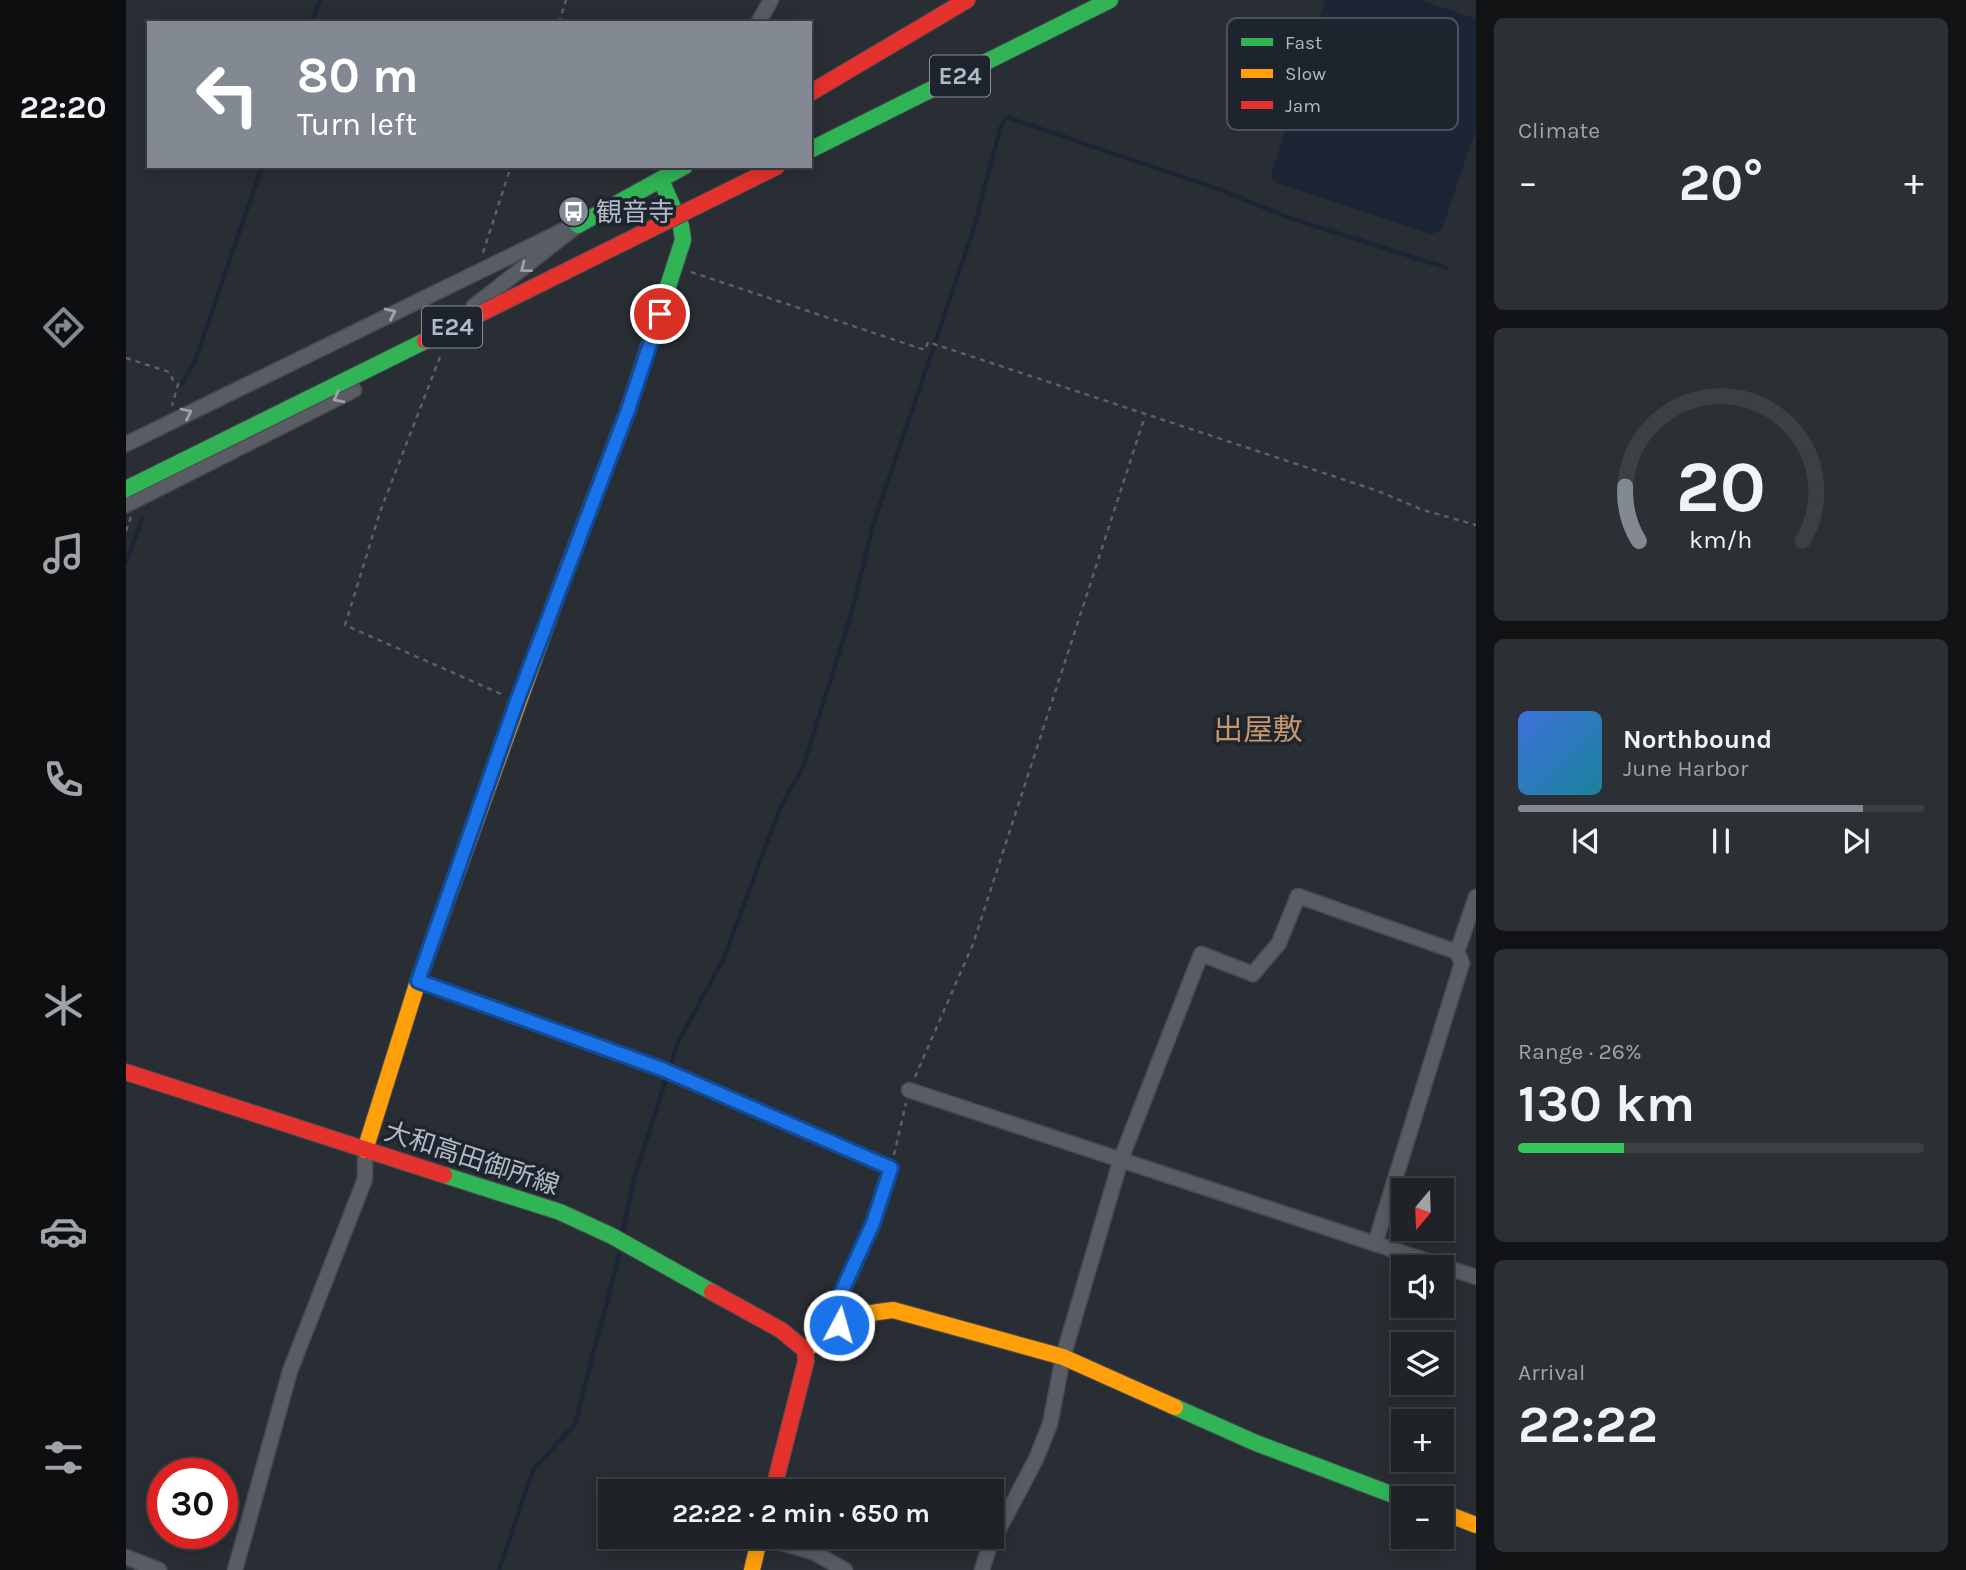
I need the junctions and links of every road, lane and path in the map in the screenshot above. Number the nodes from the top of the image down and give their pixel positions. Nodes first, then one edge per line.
1 (566, 0) edge
2 (771, 0) edge
3 (967, 0) edge
4 (1110, 0) edge
5 (560, 21) edge
6 (759, 21) edge
7 (812, 92) edge
8 (812, 149) edge
9 (510, 168) edge
10 (682, 168) edge
11 (774, 168) edge
12 (661, 180) junction
13 (578, 225) junction
14 (675, 266) junction
15 (482, 268) junction
16 (442, 348) dead end
17 (126, 358) edge
18 (1145, 416) junction
19 (167, 423) junction
20 (126, 444) edge
21 (126, 489) edge
22 (126, 505) edge
23 (1476, 525) edge
24 (517, 701) junction
25 (1476, 897) edge
26 (1457, 952) junction
27 (418, 981) junction
28 (126, 1072) edge
29 (909, 1090) junction
30 (365, 1150) junction
31 (1121, 1159) junction
32 (891, 1168) junction
33 (1375, 1244) junction
34 (1476, 1277) edge
35 (839, 1325) junction
36 (805, 1350) junction
37 (1062, 1357) junction
38 (776, 1479) edge
39 (1391, 1494) edge
40 (1454, 1517) edge
41 (1476, 1525) edge
42 (757, 1549) edge
43 (802, 1549) edge
44 (126, 1557) edge
45 (159, 1570) edge
46 (235, 1570) edge
47 (752, 1570) edge
48 (845, 1570) edge
49 (982, 1570) edge

1 - 5 path
2 - 6 street
3 - 7 main road
4 - 8 main road, E24
9 - 15 path
10 - 12 main road
11 - 21 main road, E24, bridge
12 - 13 main road
12 - 14 main road, 大和高田御所線
13 - 15 street
13 -> 22 street
14 - 18 path
14 - 24 main road, 大和高田御所線
19 -> 15 street
16 - 24 path
17 - 19 path
18 - 23 path
18 - 29 path
19 - 20 street
24 - 27 main road, 大和高田御所線
25 - 26 street
26 - 31 street
26 - 33 street
27 - 30 main road, 大和高田御所線
27 - 32 street
28 - 30 main road
29 - 31 street
29 - 32 path
30 - 36 main road, 大和高田御所線
30 - 46 street
31 - 33 street
31 - 37 street
32 - 35 street
33 - 34 street
35 - 36 main road
35 - 37 main road
36 - 38 main road
37 - 39 main road
37 - 49 street
40 - 41 main road
42 - 47 main road
43 - 48 street
44 - 45 street

